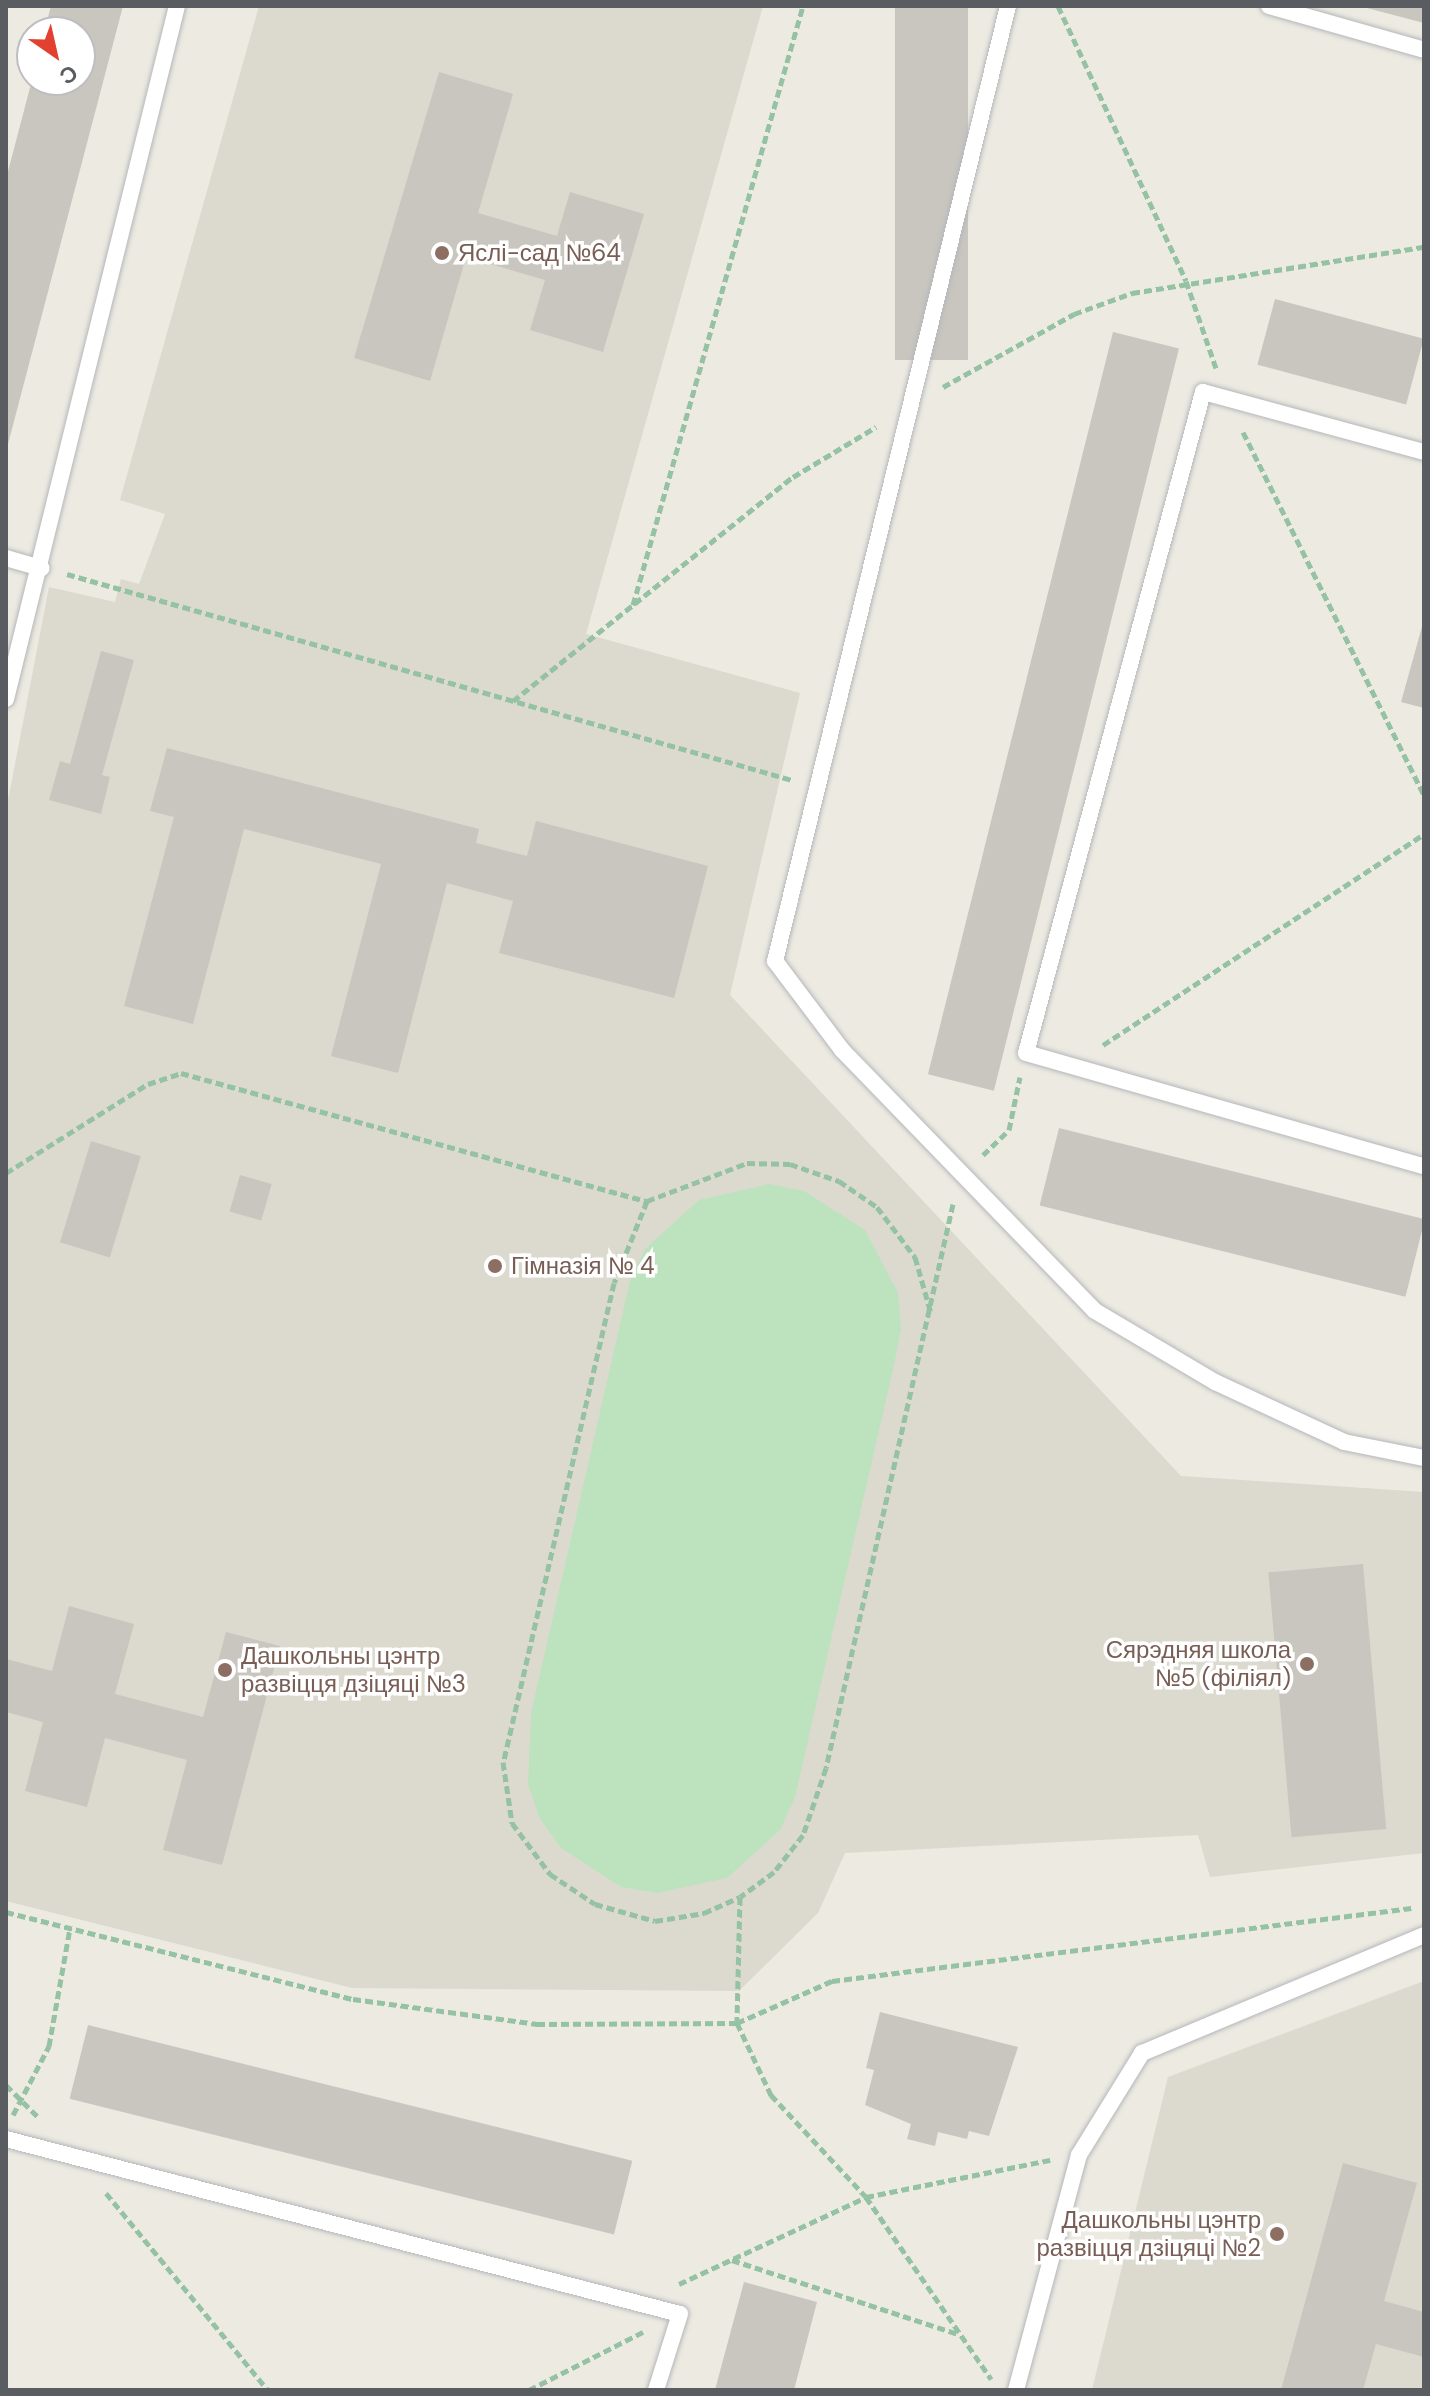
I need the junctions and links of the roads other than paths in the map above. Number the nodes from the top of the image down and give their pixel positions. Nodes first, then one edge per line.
1 (177, 6) edge
2 (1008, 6) edge
3 (1269, 6) edge
4 (1424, 50) edge
5 (1424, 452) edge
6 (6, 558) edge
7 (42, 568) junction
8 (6, 699) edge
9 (1424, 1166) edge
10 (1424, 1458) edge
11 (1424, 1935) edge
12 (6, 2139) edge
13 (656, 2390) edge
14 (1016, 2390) edge

1 - 7 lane
2 - 10 lane
3 - 4 lane
5 - 9 lane
6 - 7 lane
7 - 8 lane
11 - 14 lane
12 - 13 lane

